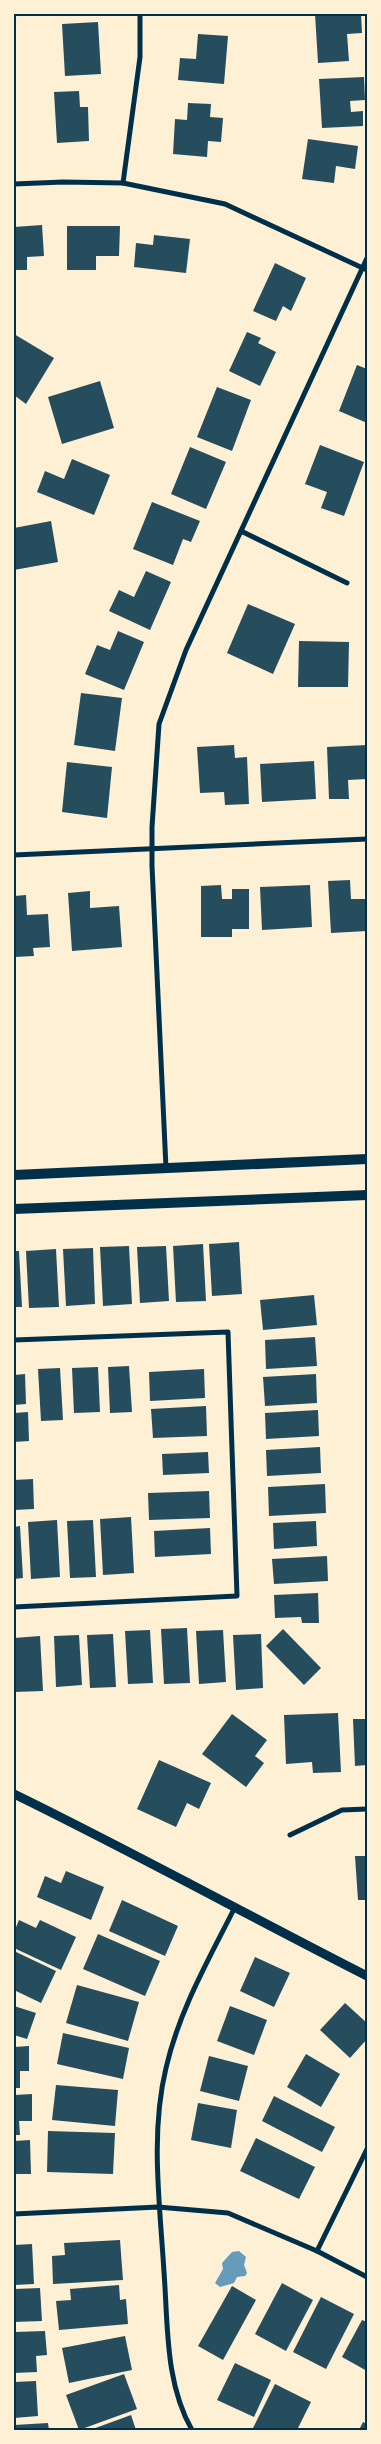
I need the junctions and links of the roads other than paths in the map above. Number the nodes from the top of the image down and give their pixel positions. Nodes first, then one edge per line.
1 (140, 14) edge
2 (123, 183) junction
3 (14, 184) edge
4 (367, 258) edge
5 (366, 269) edge
6 (242, 531) junction
7 (346, 583) dead end
8 (367, 838) edge
9 (152, 849) junction
10 (14, 855) edge
11 (367, 1159) edge
12 (166, 1168) junction
13 (14, 1175) edge
14 (367, 1195) edge
15 (14, 1209) edge
16 (14, 1340) edge
17 (14, 1607) edge
18 (14, 1794) edge
19 (367, 1809) edge
20 (290, 1835) dead end
21 (234, 1909) junction
22 (367, 1976) edge
23 (367, 2149) edge
24 (158, 2207) junction
25 (14, 2214) edge
26 (317, 2251) junction
27 (367, 2277) edge
28 (192, 2430) edge

1 - 2 street
2 - 3 street
2 - 5 street
4 - 5 street
5 - 6 street
6 - 7 street
6 - 9 street
8 - 9 street
9 - 10 street
9 - 12 street
11 - 12 main road
12 - 13 main road
14 - 15 main road
16 - 17 street
18 - 21 street
19 - 20 street
21 - 22 street
21 - 24 street
23 - 26 street
24 - 25 street
24 - 26 street
24 - 28 street
26 - 27 street

